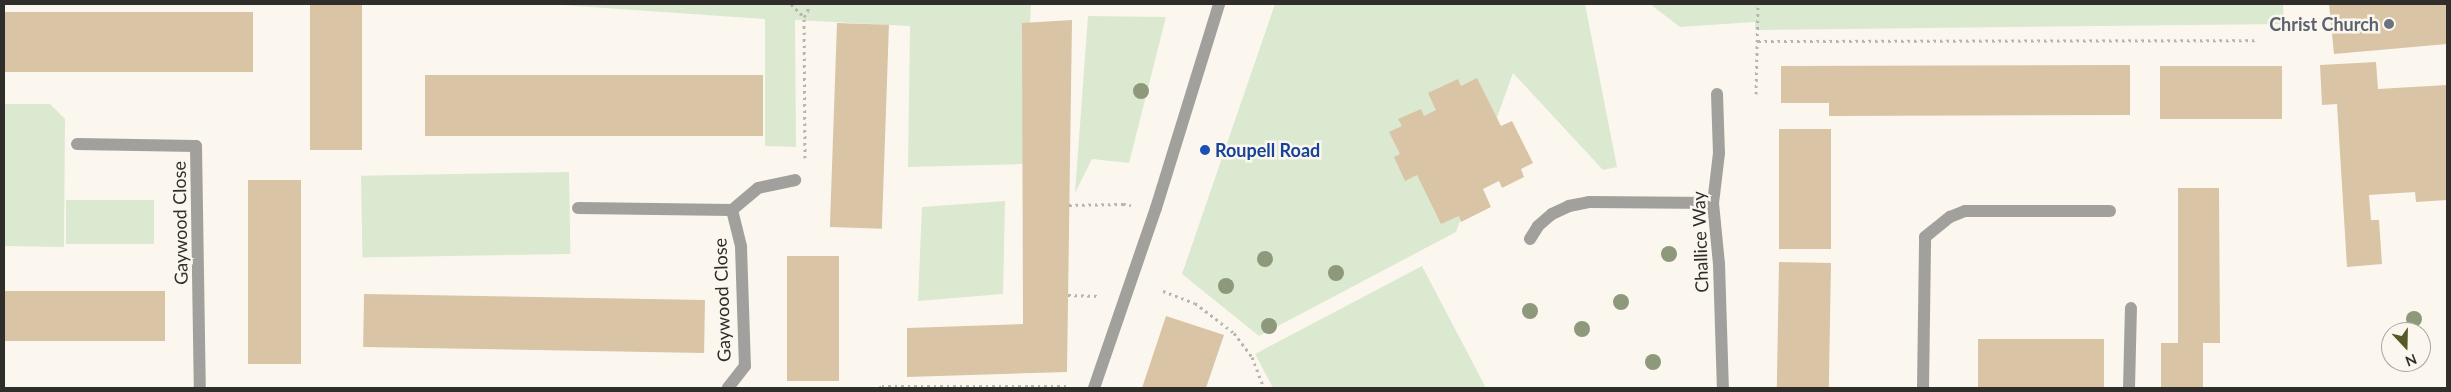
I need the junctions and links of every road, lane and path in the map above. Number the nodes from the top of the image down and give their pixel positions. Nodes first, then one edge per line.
1 (791, 4) edge
2 (808, 4) edge
3 (1219, 4) edge
4 (1758, 4) edge
5 (804, 17) junction
6 (2255, 40) dead end
7 (1758, 41) junction
8 (1717, 94) dead end
9 (1756, 94) dead end
10 (77, 144) dead end
11 (795, 180) joint
12 (1713, 203) junction
13 (1069, 205) dead end
14 (578, 208) dead end
15 (1156, 208) junction
16 (732, 210) junction
17 (2110, 211) dead end
18 (1530, 239) dead end
19 (1162, 291) dead end
20 (1068, 295) dead end
21 (1100, 296) dead end
22 (2131, 308) dead end
23 (1094, 387) edge
24 (200, 388) edge
25 (728, 388) edge
26 (879, 388) edge
27 (1264, 388) edge
28 (1723, 388) edge
29 (1923, 388) edge
30 (2128, 388) edge

1 - 5 path
2 - 5 path
3 - 15 street
4 - 7 path
5 - 11 path
6 - 7 path
7 - 9 path
8 - 12 street, Challice Way
10 - 24 street, Gaywood Close
11 - 16 street
12 - 18 street
12 - 28 street, Challice Way
13 - 15 path
14 - 16 street
15 - 23 street
16 - 25 street, Gaywood Close
17 - 29 street
19 - 27 path
20 - 21 path
22 - 30 street
23 - 26 path

